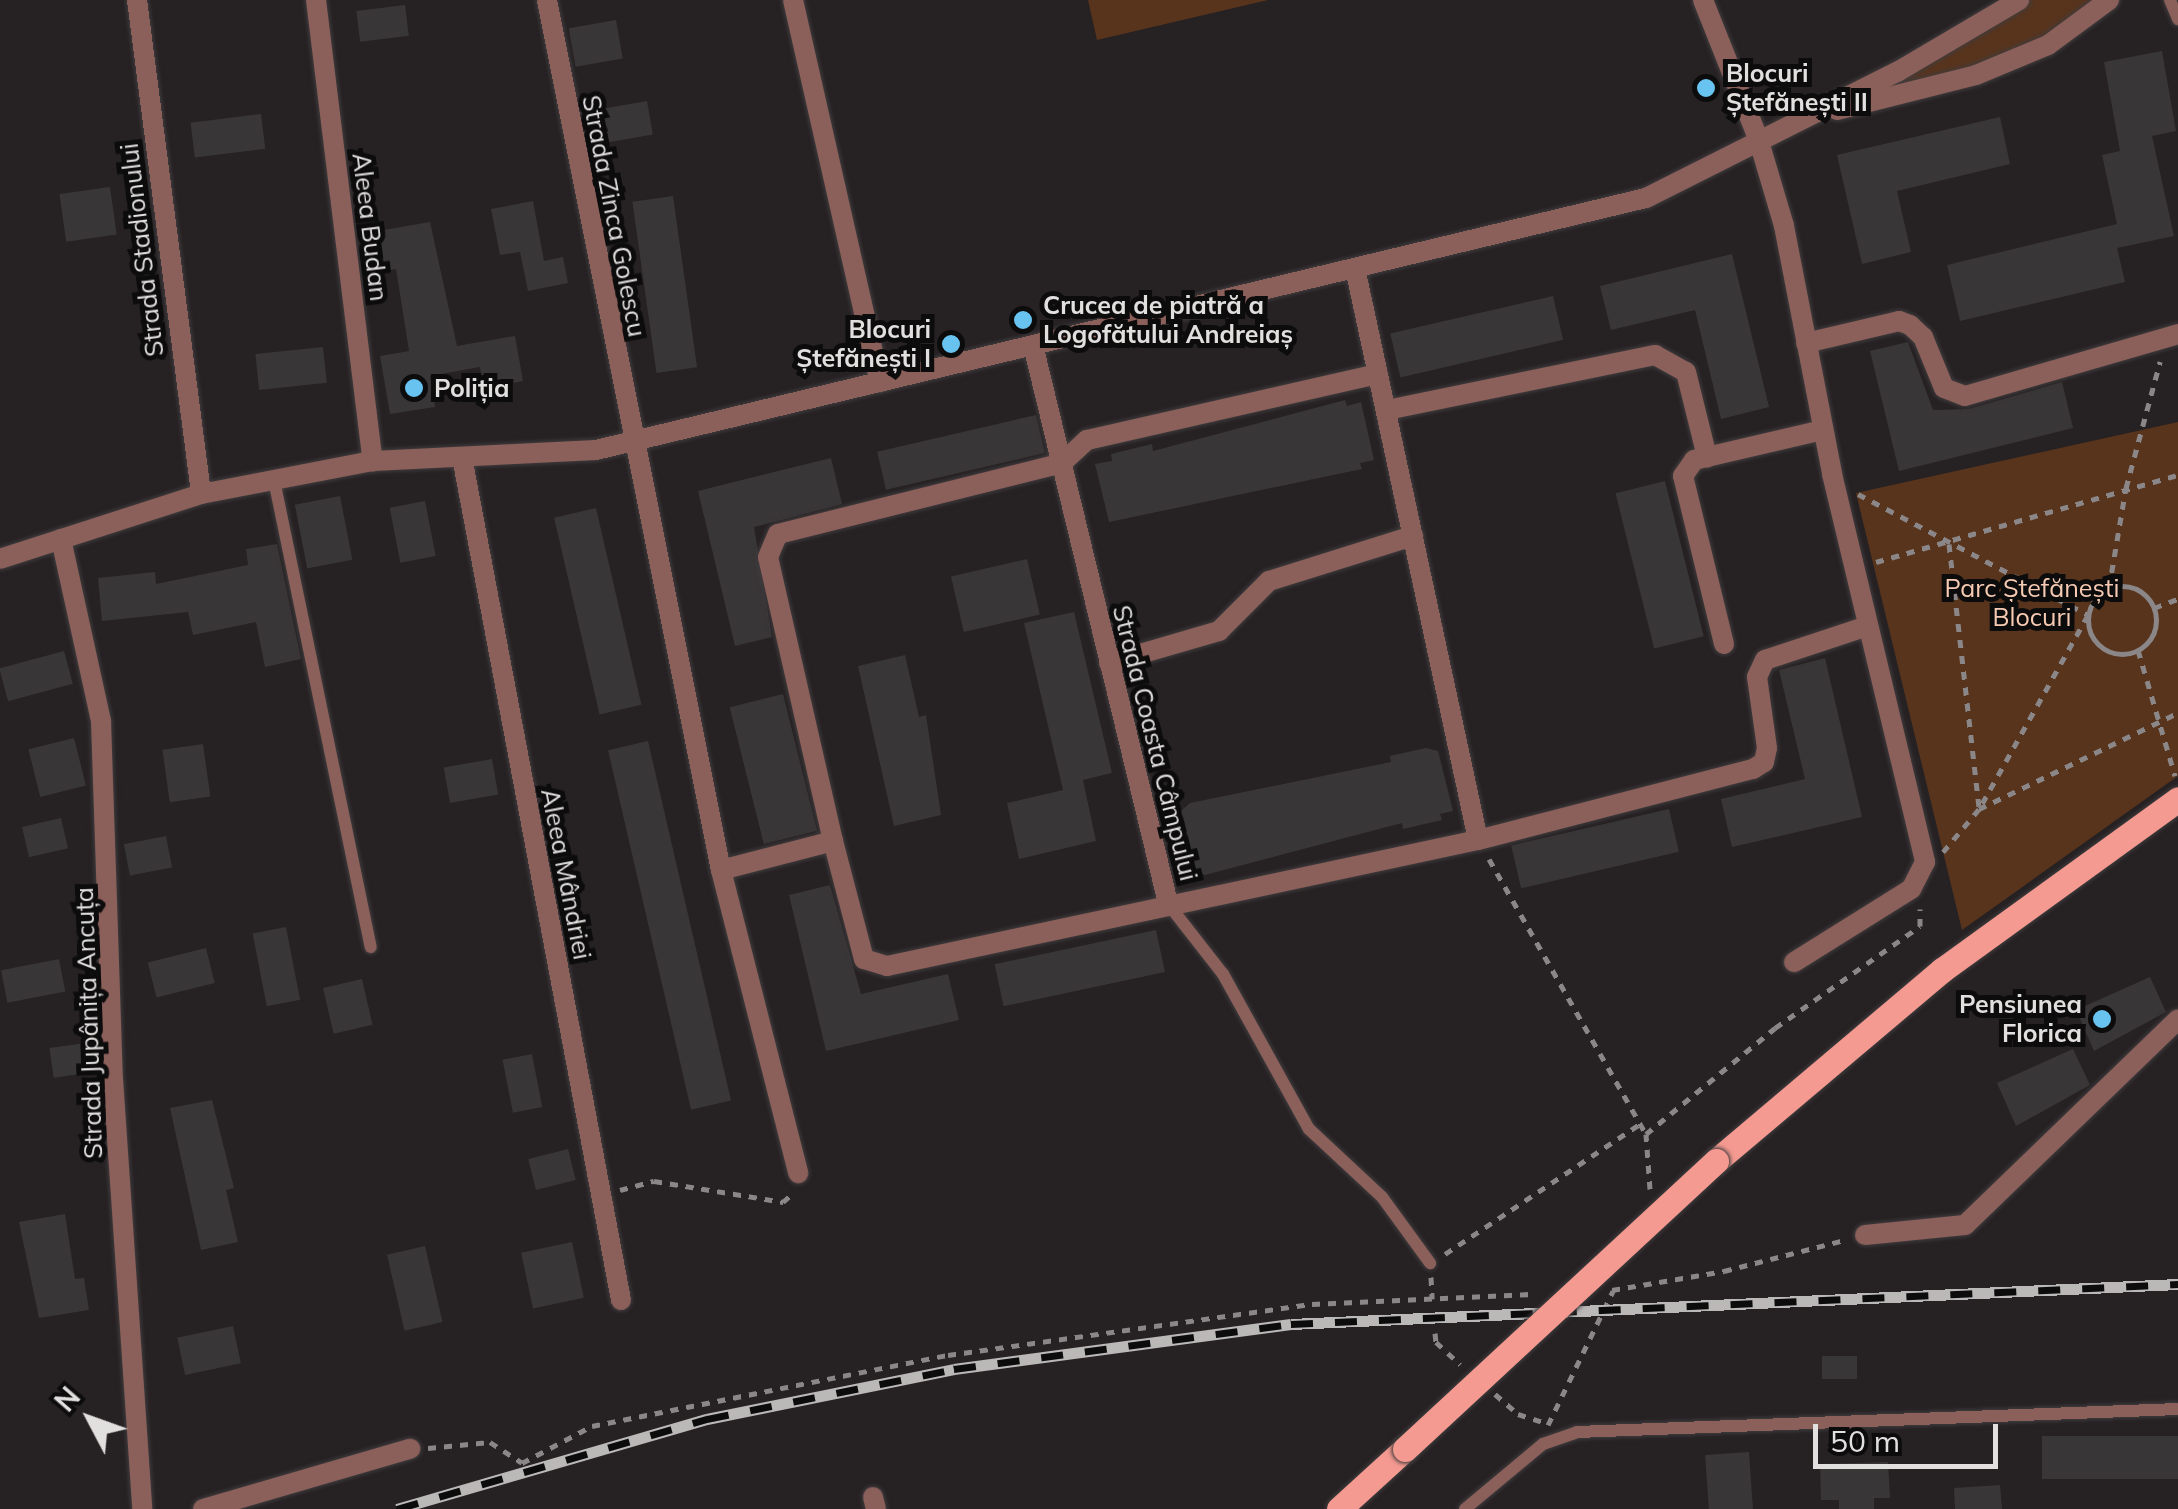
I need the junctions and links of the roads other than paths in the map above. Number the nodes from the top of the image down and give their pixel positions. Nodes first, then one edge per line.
1 (137, 0) edge
2 (316, 0) edge
3 (547, 0) edge
4 (793, 0) edge
5 (1702, 0) edge
6 (2019, 0) edge
7 (2109, 0) edge
8 (2170, 0) edge
9 (1990, 8) edge
10 (2178, 20) edge
11 (1820, 112) junction
12 (1758, 138) junction
13 (1355, 268) junction
14 (2173, 335) edge
15 (1806, 342) junction
16 (1033, 345) junction
17 (1378, 374) junction
18 (880, 382) junction
19 (1386, 410) junction
20 (1823, 430) junction
21 (631, 442) junction
22 (462, 457) junction
23 (1708, 457) junction
24 (373, 461) junction
25 (1062, 462) junction
26 (274, 480) junction
27 (201, 494) junction
28 (1414, 536) junction
29 (61, 539) junction
30 (0, 559) edge
31 (1868, 626) junction
32 (1724, 644) dead end
33 (1109, 662) junction
34 (2178, 799) edge
35 (1478, 840) junction
36 (833, 841) junction
37 (721, 870) junction
38 (1168, 902) junction
39 (371, 947) dead end
40 (1794, 962) dead end
41 (2178, 1019) edge
42 (798, 1173) road end
43 (1865, 1235) road end
44 (1430, 1264) road end
45 (620, 1300) dead end
46 (2178, 1408) edge
47 (410, 1449) road end
48 (142, 1509) edge
49 (203, 1509) edge
50 (1339, 1509) edge
51 (1465, 1509) edge

1 - 27 street, Strada Stadionului
2 - 24 street, Aleea Budan
3 - 21 street, Strada Zinca Golescu
4 - 18 street
5 - 12 street
6 - 9 street
7 - 11 street
8 - 10 lane
9 - 11 street
11 - 12 street
12 - 13 street
12 - 15 street
13 - 16 street
13 - 17 street
14 - 15 street
15 - 20 street
16 - 18 street
16 - 25 street, Strada Coasta Câmpului
17 - 19 street
17 - 25 street
18 - 21 street
19 - 23 street
19 - 28 street
20 - 23 street
20 - 31 street
21 - 22 street
21 - 37 street
22 - 24 street
22 - 45 street, Aleea Mândriei
23 - 32 street
24 - 26 street
25 - 33 street, Strada Coasta Câmpului
25 - 36 street
26 - 27 street
26 - 39 lane
27 - 29 street
28 - 33 street
28 - 35 street
29 - 30 street
29 - 48 street, Strada Jupânița Ancuța
31 - 35 street, Strada Coasta Câmpului
31 - 40 street
33 - 38 street, Strada Coasta Câmpului
34 - 50 main road, bridge
35 - 38 street, Strada Coasta Câmpului
36 - 37 street
36 - 38 street
37 - 42 street
38 - 44 lane
41 - 43 street
46 - 51 lane
47 - 49 street

